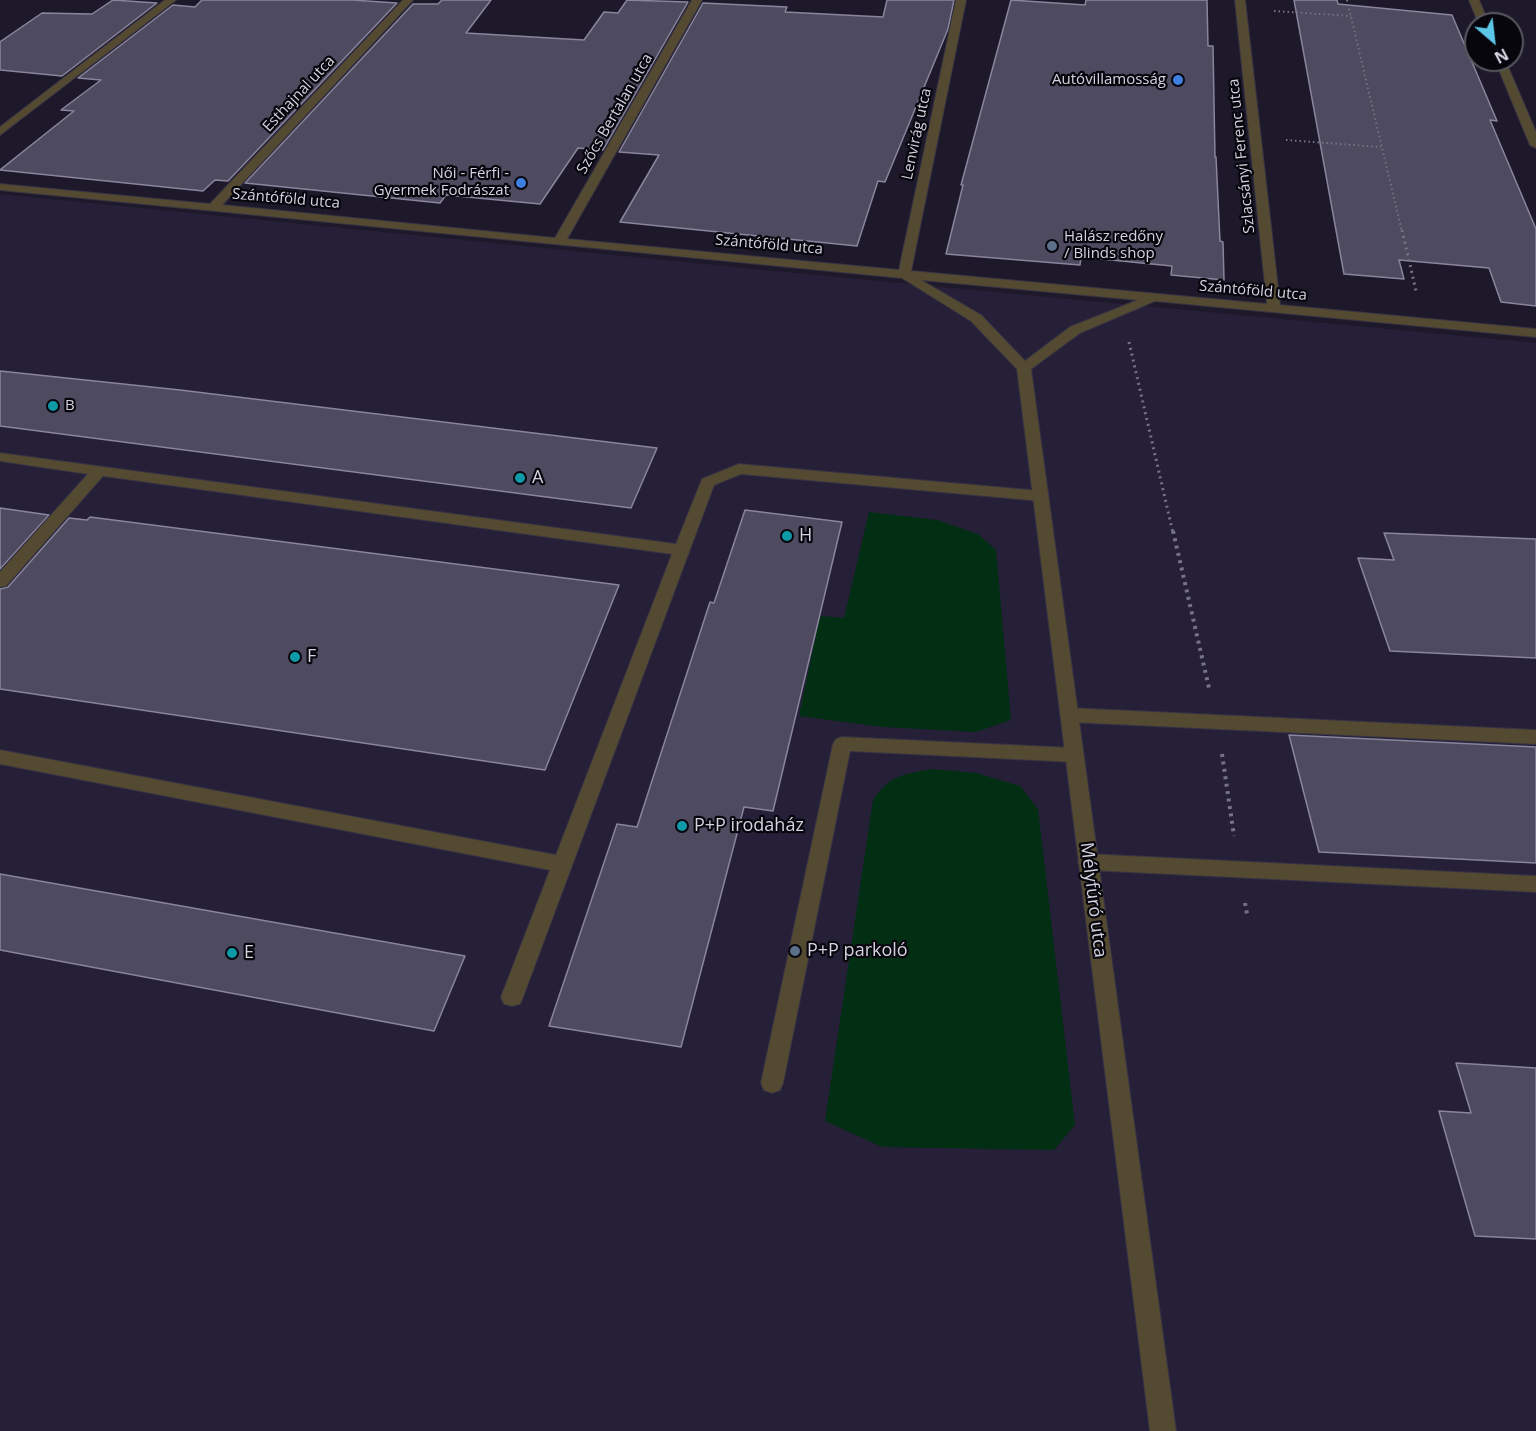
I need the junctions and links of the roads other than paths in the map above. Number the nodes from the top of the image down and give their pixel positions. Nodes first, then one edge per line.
1 (171, 0) edge
2 (408, 0) edge
3 (697, 0) edge
4 (961, 0) edge
5 (1240, 0) edge
6 (1505, 72) edge
7 (0, 132) edge
8 (1536, 145) edge
9 (0, 187) edge
10 (212, 209) junction
11 (559, 242) junction
12 (904, 274) junction
13 (1153, 298) junction
14 (1274, 309) junction
15 (1536, 333) edge
16 (1024, 368) junction
17 (0, 457) edge
18 (98, 472) junction
19 (1041, 496) junction
20 (682, 550) junction
21 (0, 582) edge
22 (1069, 715) junction
23 (1536, 737) edge
24 (1074, 755) junction
25 (0, 757) edge
26 (1088, 862) junction
27 (562, 864) junction
28 (1536, 885) edge
29 (512, 997) dead end
30 (772, 1083) dead end
31 (1162, 1431) edge

1 - 7 street
2 - 10 street, Esthajnal utca
3 - 11 street, Szőcs Bertalan utca
4 - 12 street, Lenvirág utca
5 - 14 street, Szlacsányi Ferenc utca
6 - 8 street
9 - 10 street, Szántóföld utca
10 - 11 street, Szántóföld utca
11 - 12 street, Szántóföld utca
12 - 13 street, Szántóföld utca
12 - 16 street
13 - 14 street, Szántóföld utca
13 - 16 street
14 - 15 street, Szántóföld utca
16 - 19 street, Mélyfúró utca
17 - 18 street
18 - 20 street
18 - 21 street
19 - 20 street
19 - 22 street, Mélyfúró utca
20 - 27 street
22 - 23 street
22 - 24 street, Mélyfúró utca
24 - 26 street, Mélyfúró utca
24 - 30 street
25 - 27 street
26 - 28 street
26 - 31 street, Mélyfúró utca
27 - 29 street

